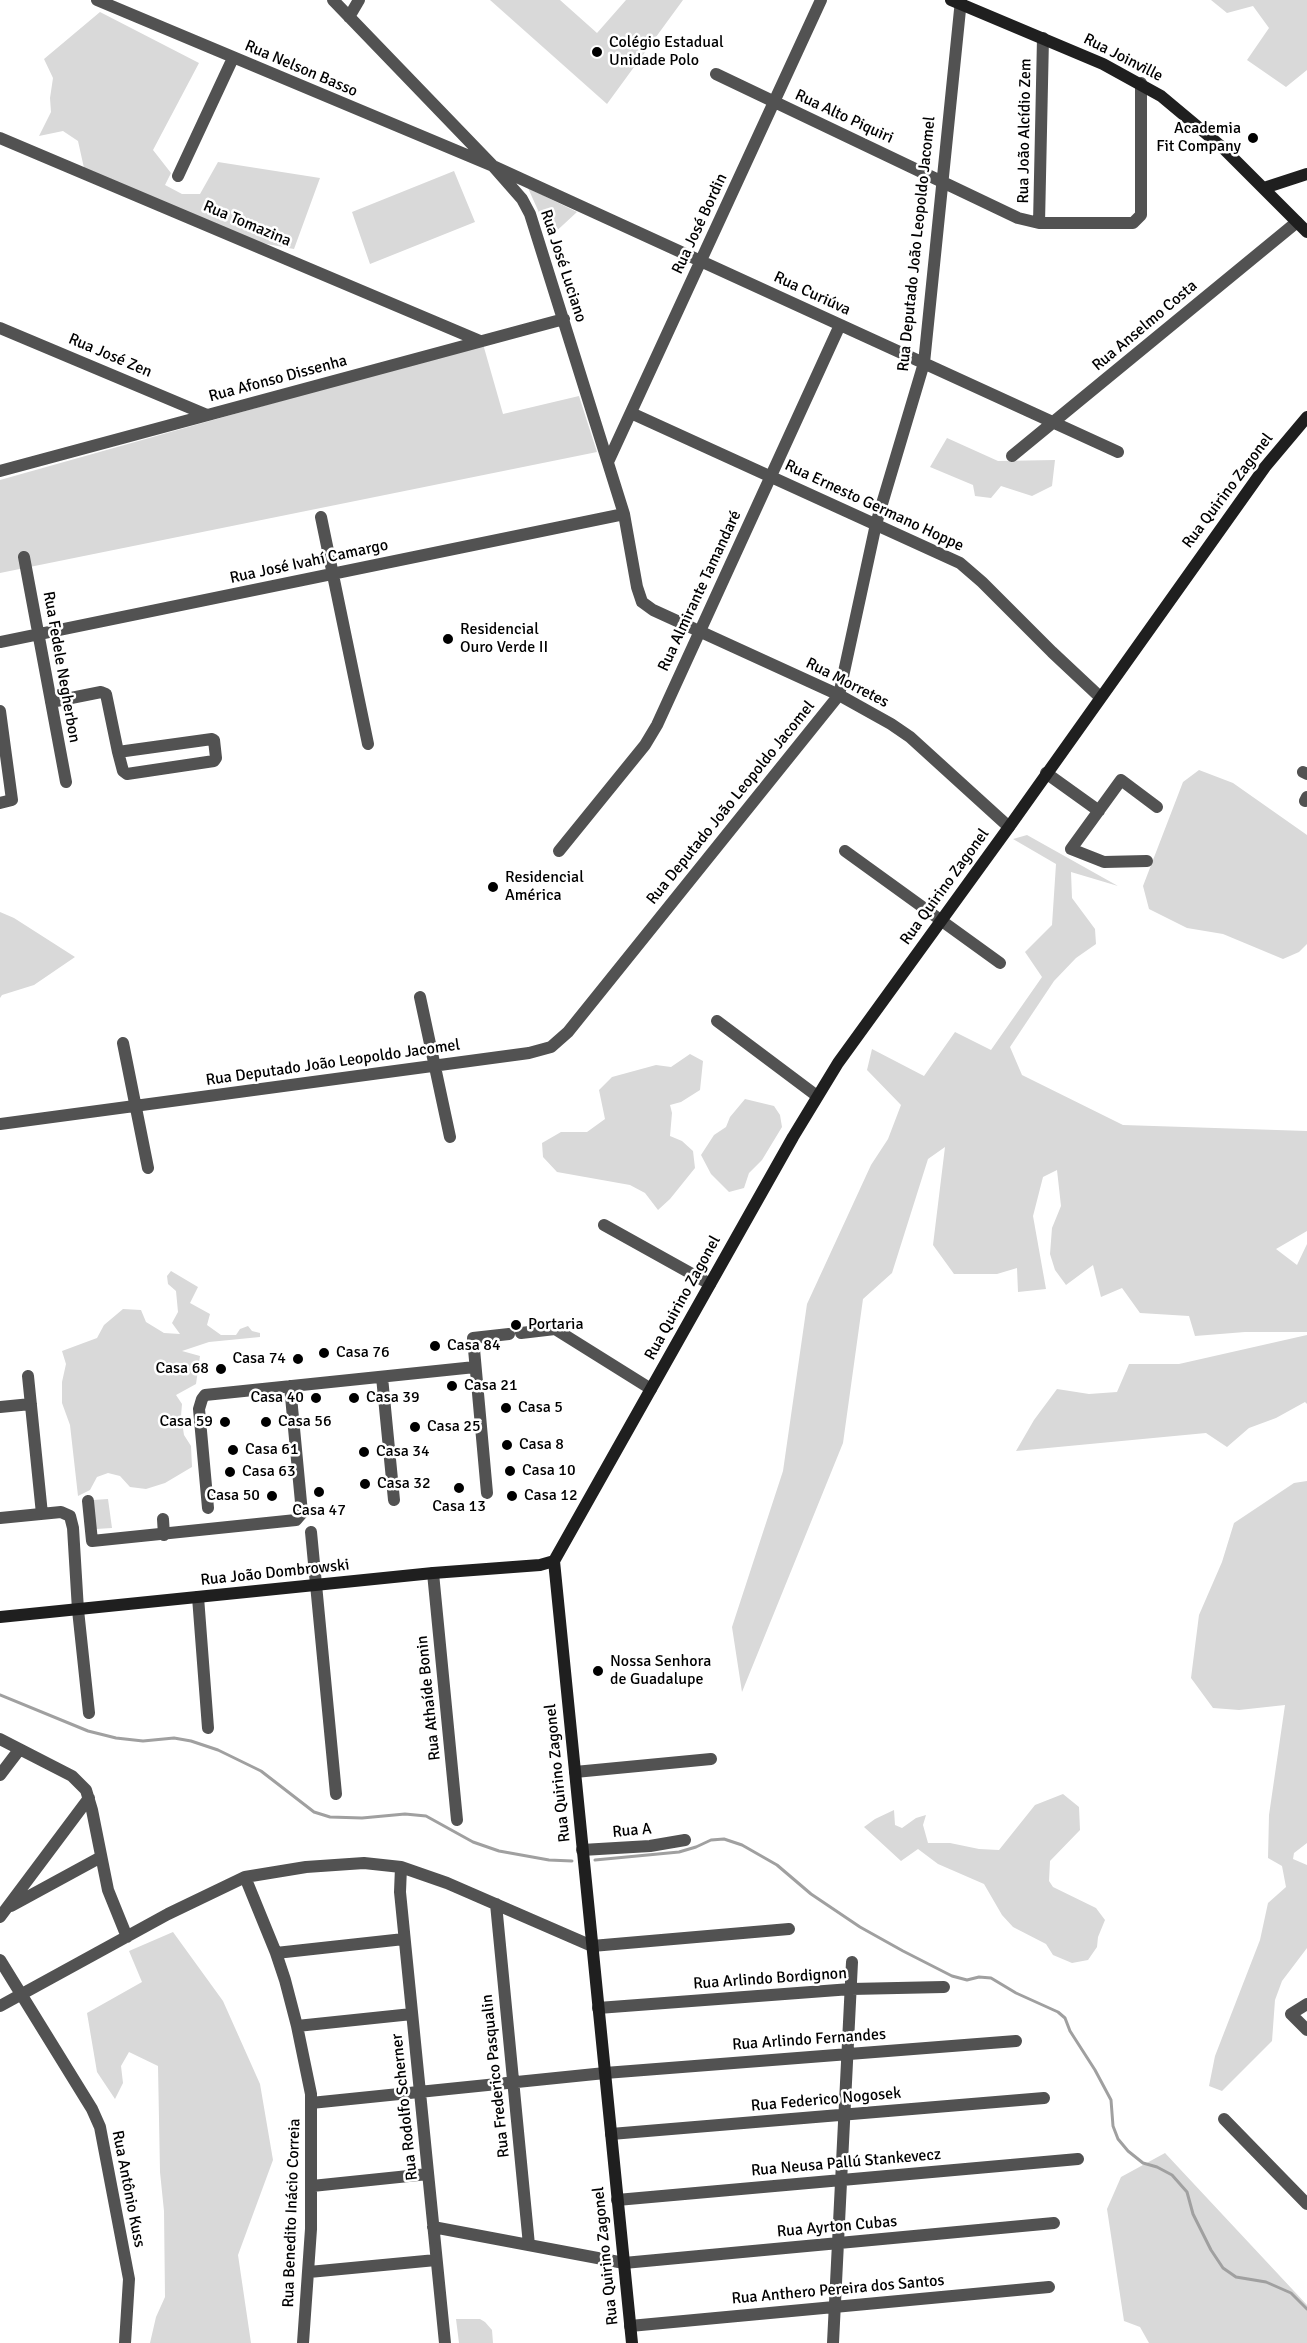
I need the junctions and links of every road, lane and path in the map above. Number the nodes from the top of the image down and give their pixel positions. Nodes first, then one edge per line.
1 (97, 0) edge
2 (333, 0) edge
3 (359, 0) edge
4 (821, 0) edge
5 (957, 1) edge
6 (350, 17) junction
7 (1043, 38) junction
8 (233, 58) junction
9 (716, 74) dead end
10 (1141, 83) junction
11 (774, 102) junction
12 (0, 138) edge
13 (494, 166) junction
14 (1307, 174) edge
15 (178, 176) dead end
16 (942, 182) junction
17 (1264, 188) junction
18 (1297, 222) junction
19 (1040, 223) junction
20 (1307, 232) edge
21 (701, 261) junction
22 (564, 319) junction
23 (840, 325) junction
24 (0, 328) edge
25 (480, 341) junction
26 (924, 363) junction
27 (631, 413) junction
28 (207, 415) junction
29 (1307, 417) edge
30 (1054, 423) junction
31 (1118, 452) dead end
32 (1012, 456) dead end
33 (608, 462) junction
34 (0, 471) edge
35 (771, 476) junction
36 (624, 514) junction
37 (321, 517) dead end
38 (876, 524) junction
39 (24, 557) dead end
40 (333, 574) junction
41 (645, 606) joint
42 (700, 632) junction
43 (38, 634) junction
44 (0, 642) edge
45 (839, 695) junction
46 (1100, 697) junction
47 (51, 702) junction
48 (0, 711) edge
49 (368, 744) dead end
50 (118, 752) junction
51 (1046, 773) junction
52 (66, 782) dead end
53 (0, 803) edge
54 (1157, 807) dead end
55 (1099, 811) junction
56 (1009, 827) junction
57 (559, 851) dead end
58 (845, 851) dead end
59 (1147, 861) dead end
60 (941, 920) junction
61 (1000, 963) dead end
62 (420, 997) dead end
63 (717, 1021) dead end
64 (123, 1043) dead end
65 (435, 1066) junction
66 (817, 1096) junction
67 (135, 1106) junction
68 (0, 1124) edge
69 (450, 1137) dead end
70 (148, 1168) dead end
71 (604, 1225) dead end
72 (710, 1284) junction
73 (475, 1367) junction
74 (28, 1376) dead end
75 (382, 1377) junction
76 (290, 1386) junction
77 (651, 1389) junction
78 (31, 1404) junction
79 (0, 1407) edge
80 (487, 1493) dead end
81 (394, 1500) dead end
82 (88, 1501) dead end
83 (208, 1508) dead end
84 (42, 1514) junction
85 (0, 1518) edge
86 (163, 1519) dead end
87 (311, 1533) dead end
88 (164, 1535) junction
89 (554, 1560) junction
90 (433, 1573) junction
91 (316, 1585) junction
92 (198, 1597) junction
93 (78, 1610) junction
94 (0, 1617) edge
95 (89, 1713) dead end
96 (208, 1728) dead end
97 (0, 1739) edge
98 (19, 1750) junction
99 (711, 1759) dead end
100 (575, 1772) junction
101 (0, 1775) edge
102 (336, 1794) dead end
103 (89, 1798) junction
104 (457, 1820) dead end
105 (685, 1840) dead end
106 (582, 1850) junction
107 (101, 1857) junction
108 (401, 1868) junction
109 (245, 1877) junction
110 (496, 1904) junction
111 (4, 1913) edge
112 (789, 1929) dead end
113 (127, 1937) junction
114 (404, 1939) junction
115 (592, 1946) junction
116 (276, 1953) junction
117 (0, 1960) edge
118 (852, 1962) dead end
119 (944, 1987) dead end
120 (851, 1989) junction
121 (21, 1995) junction
122 (1307, 2004) edge
123 (0, 2006) edge
124 (598, 2008) junction
125 (412, 2014) junction
126 (297, 2026) junction
127 (1307, 2031) edge
128 (1016, 2041) dead end
129 (847, 2054) junction
130 (605, 2073) junction
131 (513, 2082) junction
132 (420, 2092) junction
133 (1044, 2098) dead end
134 (311, 2103) junction
135 (844, 2115) junction
136 (1224, 2119) dead end
137 (611, 2134) junction
138 (1078, 2159) dead end
139 (428, 2174) junction
140 (841, 2180) junction
141 (312, 2186) junction
142 (617, 2200) junction
143 (1307, 2204) edge
144 (1054, 2223) dead end
145 (433, 2227) junction
146 (838, 2243) junction
147 (529, 2245) junction
148 (436, 2260) junction
149 (624, 2263) junction
150 (309, 2272) junction
151 (1049, 2287) dead end
152 (835, 2307) junction
153 (630, 2326) junction
154 (125, 2343) edge
155 (303, 2343) edge
156 (445, 2343) edge
157 (632, 2343) edge
158 (833, 2343) edge

1 - 8 street, Rua Nelson Basso
2 - 6 street, Rua José Luciano
3 - 6 street
4 - 11 street, Rua José Bordin
5 - 7 street, Rua Joinville
5 - 16 street, Rua Deputado João Leopoldo Jacomel
6 - 13 street, Rua José Luciano
7 - 10 street, Rua Joinville
7 - 19 street, Rua João Alcídio Zem
8 - 13 street, Rua Nelson Basso
8 - 15 street
9 - 11 street, Rua Alto Piquiri
10 - 17 street, Rua Joinville
10 - 19 street, Rua Alto Piquiri
11 - 16 street, Rua Alto Piquiri
11 - 21 street, Rua José Bordin
12 - 25 street, Rua Tomazina
13 - 21 street, Rua Curiúva
13 - 22 street, Rua José Luciano
14 - 17 street
16 - 19 street, Rua Alto Piquiri
16 - 26 street, Rua Deputado João Leopoldo Jacomel
17 - 18 street, Rua Joinville
18 - 20 street, Rua Joinville
18 - 30 street, Rua Anselmo Costa
21 - 23 street, Rua Curiúva
21 - 27 street, Rua José Bordin
22 - 25 street, Rua Afonso Dissenha
22 - 33 street, Rua José Luciano
23 - 26 street, Rua Curiúva
23 - 35 street, Rua Almirante Tamandaré
24 - 28 street, Rua José Zen
25 - 28 street, Rua Afonso Dissenha
26 - 30 street, Rua Curiúva
26 - 38 street, Rua Deputado João Leopoldo Jacomel
27 - 33 street, Rua José Bordin
27 - 35 street, Rua Ernesto Germano Hoppe
28 - 34 street, Rua Afonso Dissenha
29 - 46 street, Rua Quirino Zagonel
30 - 31 street, Rua Curiúva
30 - 32 street, Rua Anselmo Costa
33 - 36 street, Rua José Luciano
35 - 38 street, Rua Ernesto Germano Hoppe
35 - 42 street, Rua Almirante Tamandaré
36 - 40 street, Rua José Ivahí Camargo
36 - 41 street, Rua José Luciano
37 - 40 street
38 - 45 street, Rua Deputado João Leopoldo Jacomel
38 - 46 street, Rua Ernesto Germano Hoppe
39 - 43 street, Rua Fedele Negherbon
40 - 43 street, Rua José Ivahí Camargo
40 - 49 street
41 - 42 street, Rua Morretes
42 - 45 street, Rua Morretes
42 - 57 street, Rua Almirante Tamandaré
43 - 44 street, Rua José Ivahí Camargo
43 - 47 street, Rua Fedele Negherbon
45 - 56 street, Rua Morretes
45 - 65 street, Rua Deputado João Leopoldo Jacomel
46 - 51 street, Rua Quirino Zagonel
47 - 50 street
47 - 52 street, Rua Fedele Negherbon
48 - 53 street
50 - 50 street
51 - 55 street
51 - 56 street, Rua Quirino Zagonel
54 - 55 street
55 - 59 street
56 - 60 street, Rua Quirino Zagonel
58 - 60 street
60 - 61 street
60 - 66 street, Rua Quirino Zagonel
62 - 65 street
63 - 66 street
64 - 67 street
65 - 67 street, Rua Deputado João Leopoldo Jacomel
65 - 69 street
66 - 72 street, Rua Quirino Zagonel
67 - 68 street, Rua Deputado João Leopoldo Jacomel
67 - 70 street
71 - 72 street
72 - 77 street, Rua Quirino Zagonel
73 - 75 street
73 - 77 street
73 - 80 street
74 - 78 street
75 - 76 street
75 - 81 street
76 - 83 street
76 - 88 street
77 - 89 street, Rua Quirino Zagonel
78 - 79 street
78 - 84 street
82 - 88 street
84 - 85 street
84 - 93 street
86 - 88 street
87 - 91 street
89 - 90 street, Rua João Dombrowski
89 - 100 street, Rua Quirino Zagonel
90 - 91 street, Rua João Dombrowski
90 - 104 street, Rua Athaíde Bonin
91 - 92 street, Rua João Dombrowski
91 - 102 street
92 - 93 street, Rua João Dombrowski
92 - 96 street
93 - 94 street, Rua João Dombrowski
93 - 95 street
97 - 98 street
98 - 101 street
98 - 103 street
99 - 100 street
100 - 106 street, Rua Quirino Zagonel
103 - 107 street
103 - 111 street
105 - 106 street, Rua A
106 - 115 street, Rua Quirino Zagonel
107 - 111 street
107 - 113 street
108 - 109 street
108 - 110 street
108 - 114 street, Rua Rodolfo Scherner
109 - 113 street
109 - 116 street, Rua Benedito Inácio Correia
110 - 115 street
110 - 131 street, Rua Frederico Pasqualin
112 - 115 street
113 - 121 street
114 - 116 street
114 - 125 street, Rua Rodolfo Scherner
115 - 124 street, Rua Quirino Zagonel
116 - 126 street, Rua Benedito Inácio Correia
117 - 121 street, Rua Antônio Kuss
118 - 120 street
119 - 120 street, Rua Arlindo Bordignon
120 - 124 street, Rua Arlindo Bordignon
120 - 129 street
121 - 123 street
121 - 154 street, Rua Antônio Kuss
122 - 127 street
124 - 130 street, Rua Quirino Zagonel
125 - 126 street
125 - 132 street, Rua Rodolfo Scherner
126 - 134 street, Rua Benedito Inácio Correia
128 - 129 street, Rua Arlindo Fernandes
129 - 130 street, Rua Arlindo Fernandes
129 - 135 street
130 - 131 street, Rua Arlindo Fernandes
130 - 137 street, Rua Quirino Zagonel
131 - 132 street, Rua Arlindo Fernandes
131 - 147 street, Rua Frederico Pasqualin
132 - 134 street, Rua Arlindo Fernandes
132 - 139 street, Rua Rodolfo Scherner
133 - 135 street, Rua Federico Nogosek
134 - 141 street, Rua Benedito Inácio Correia
135 - 137 street, Rua Federico Nogosek
135 - 140 street
136 - 143 street
137 - 142 street, Rua Quirino Zagonel
138 - 140 street, Rua Neusa Pallú Stankevecz
139 - 141 street
139 - 145 street, Rua Rodolfo Scherner
140 - 142 street, Rua Neusa Pallú Stankevecz
140 - 146 street
141 - 150 street, Rua Benedito Inácio Correia
142 - 149 street, Rua Quirino Zagonel
144 - 146 street, Rua Ayrton Cubas
145 - 147 street, Rua Ayrton Cubas
145 - 148 street, Rua Rodolfo Scherner
146 - 149 street, Rua Ayrton Cubas
146 - 152 street
147 - 149 street, Rua Ayrton Cubas
148 - 150 street
148 - 156 street, Rua Rodolfo Scherner
149 - 153 street, Rua Quirino Zagonel
150 - 155 street, Rua Benedito Inácio Correia
151 - 152 street, Rua Anthero Pereira dos Santos
152 - 153 street, Rua Anthero Pereira dos Santos
152 - 158 street
153 - 157 street, Rua Quirino Zagonel

